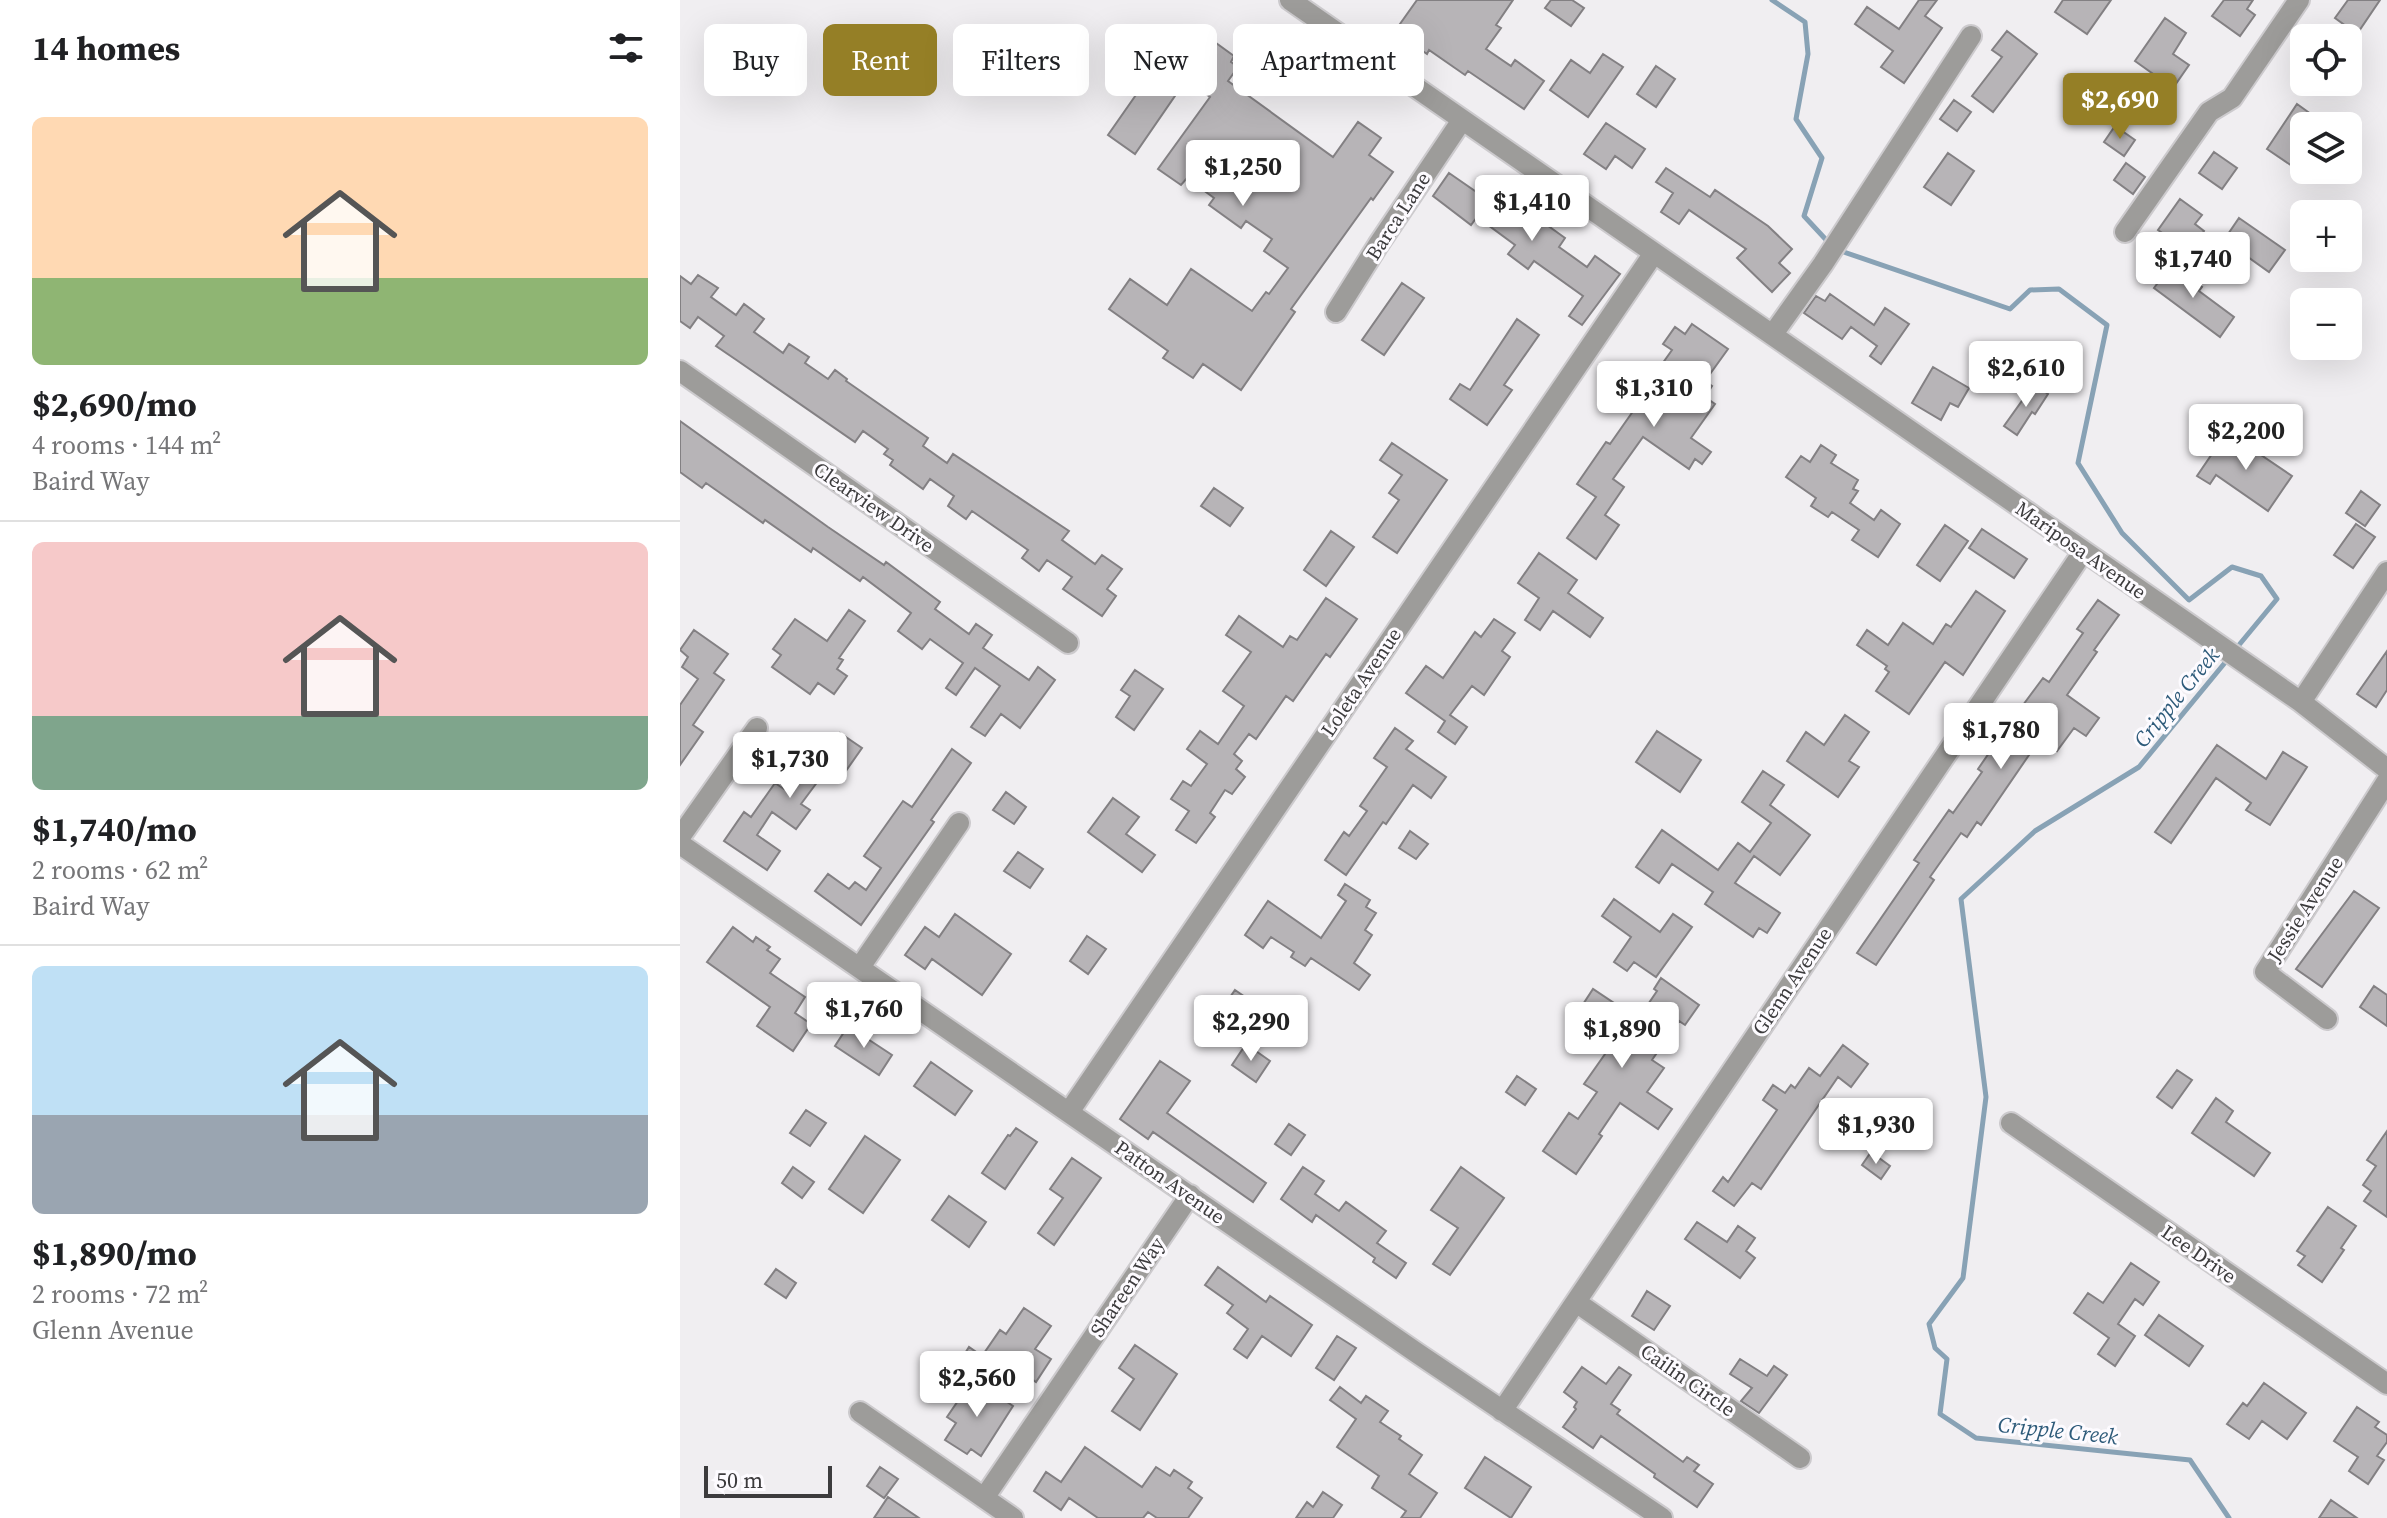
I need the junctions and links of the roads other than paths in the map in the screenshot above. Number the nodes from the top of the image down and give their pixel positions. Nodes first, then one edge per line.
1 (1290, 0) edge
2 (2299, 0) edge
3 (1971, 36) dead end
4 (1462, 120) junction
5 (2125, 232) dead end
6 (1654, 253) junction
7 (1336, 312) dead end
8 (1773, 334) junction
9 (680, 371) edge
10 (2083, 552) junction
11 (2387, 572) edge
12 (1068, 643) dead end
13 (2301, 702) junction
14 (757, 728) dead end
15 (2387, 769) edge
16 (2387, 781) edge
17 (959, 823) dead end
18 (680, 837) edge
19 (680, 844) edge
20 (860, 967) junction
21 (2327, 1019) dead end
22 (1069, 1112) junction
23 (2011, 1123) dead end
24 (1190, 1195) junction
25 (1576, 1302) junction
26 (2387, 1384) edge
27 (1502, 1411) junction
28 (860, 1412) dead end
29 (1800, 1458) dead end
30 (984, 1498) junction
31 (1013, 1518) edge
32 (1662, 1518) edge

1 - 4 street, Mariposa Avenue
2 - 5 street
3 - 8 street
4 - 6 street, Mariposa Avenue
4 - 7 street, Barca Lane
6 - 8 street, Mariposa Avenue
6 - 22 street, Loleta Avenue
8 - 10 street, Mariposa Avenue
9 - 12 street, Clearview Drive
10 - 13 street, Mariposa Avenue
10 - 25 street, Glenn Avenue
11 - 13 street
13 - 15 street, Mariposa Avenue
14 - 18 street
16 - 21 street, Jessie Avenue
17 - 20 street
19 - 20 street, Patton Avenue
20 - 22 street, Patton Avenue
22 - 24 street, Patton Avenue
23 - 26 street, Lee Drive
24 - 27 street, Patton Avenue
24 - 30 street, Shareen Way
25 - 27 street, Glenn Avenue
25 - 29 street, Cailin Circle
27 - 32 street, Patton Avenue
28 - 30 street
30 - 31 street

